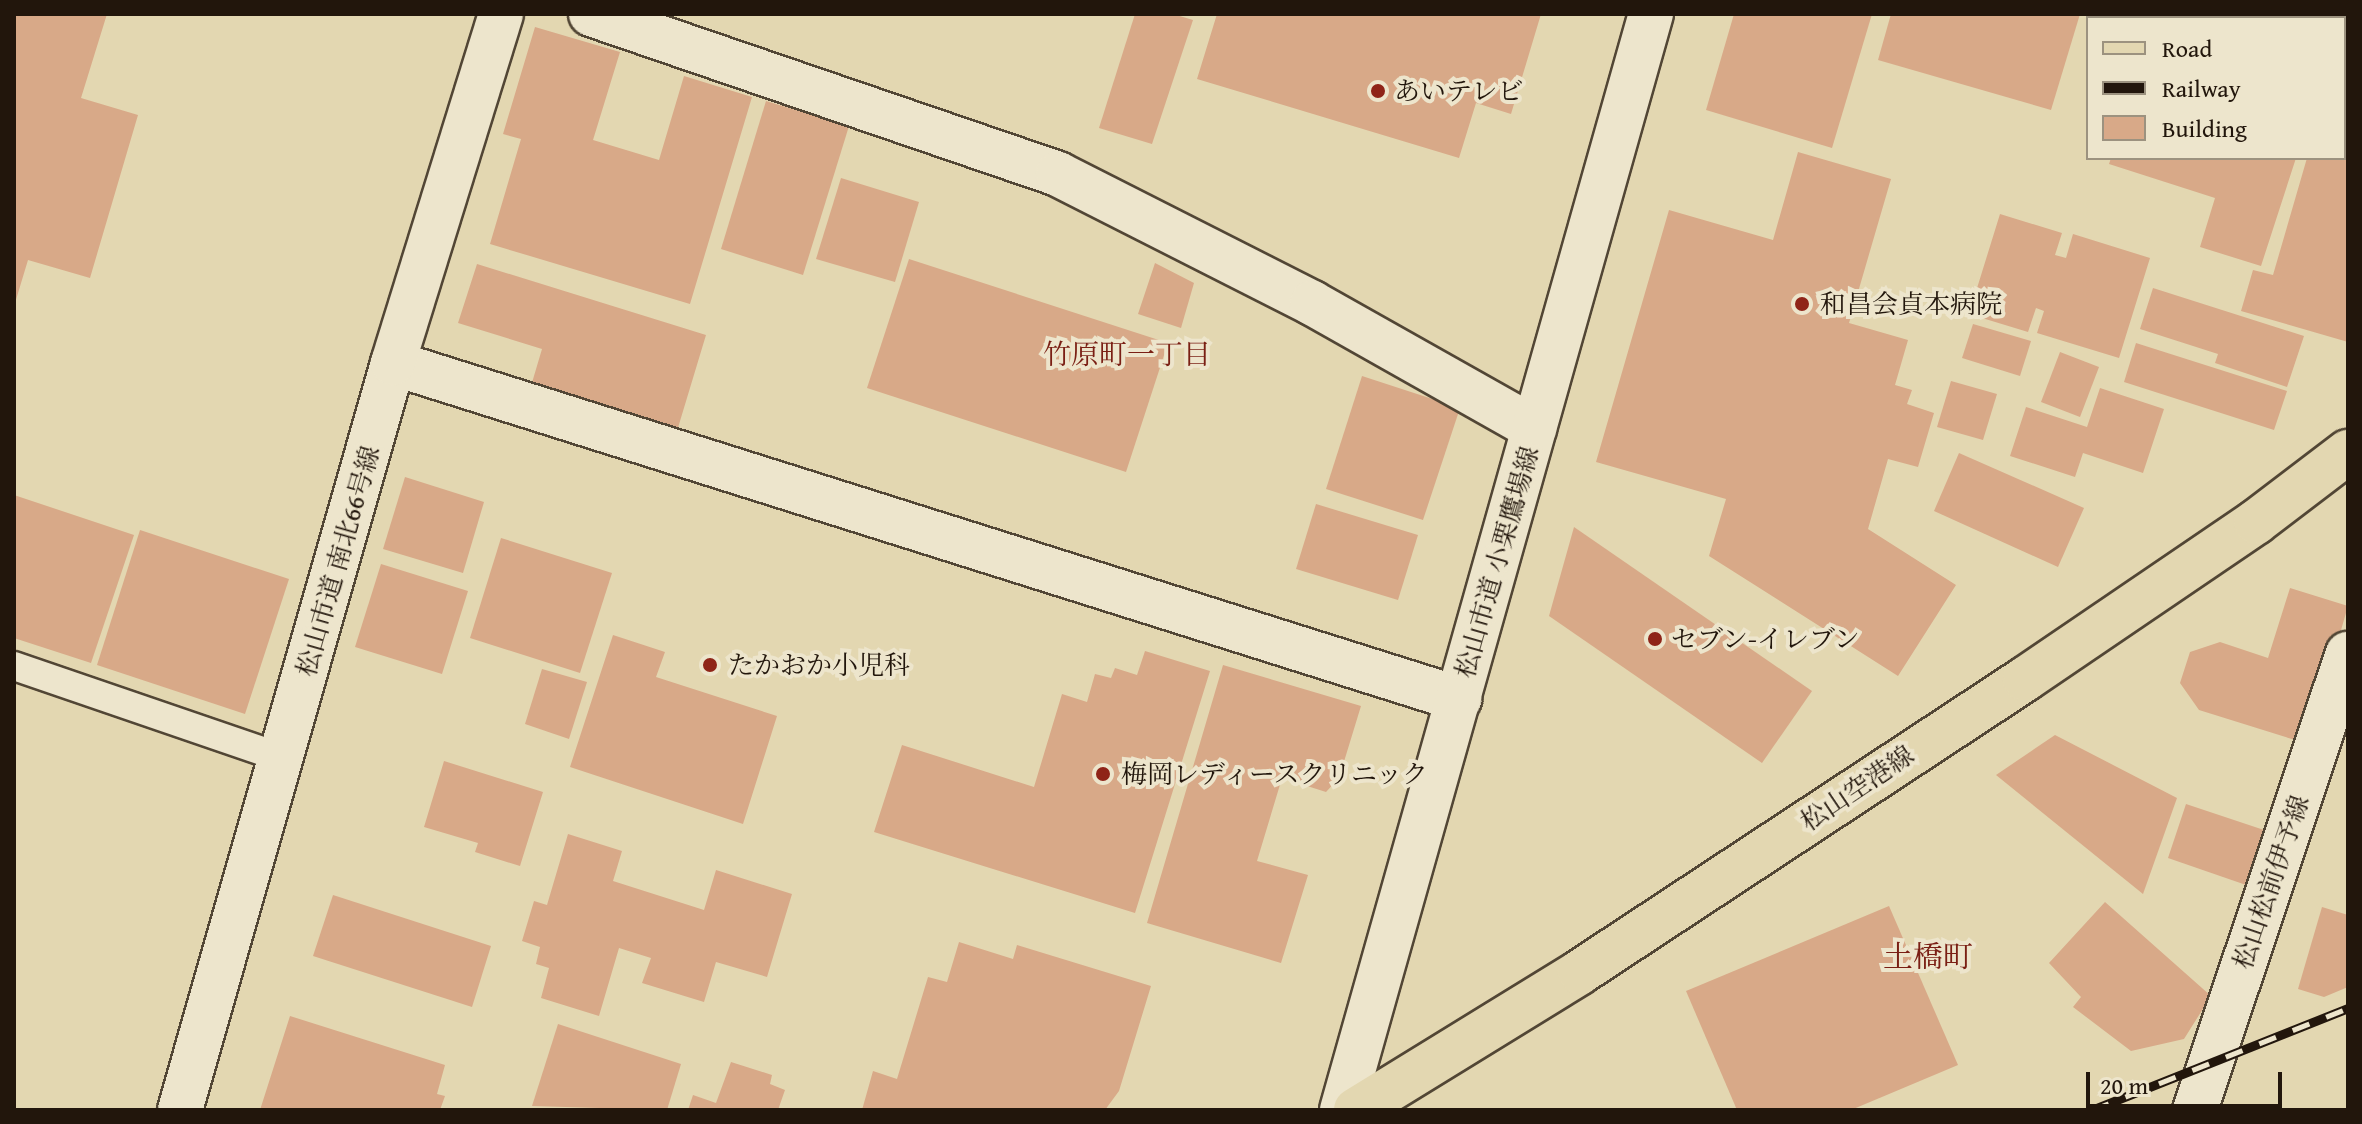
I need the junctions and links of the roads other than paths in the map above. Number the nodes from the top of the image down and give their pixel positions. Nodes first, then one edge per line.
1 (501, 14) edge
2 (591, 14) edge
3 (1651, 14) edge
4 (393, 363) junction
5 (1534, 428) junction
6 (2348, 452) edge
7 (2348, 654) edge
8 (14, 666) edge
9 (1459, 699) junction
10 (282, 758) junction
11 (180, 1110) edge
12 (1342, 1110) edge
13 (1356, 1110) edge
14 (2195, 1110) edge

1 - 4 street, 松山市道 南北66号線
2 - 5 street
3 - 5 street, 松山市道 小栗鷹場線
4 - 9 street
4 - 10 street, 松山市道 南北66号線
5 - 9 street, 松山市道 小栗鷹場線
6 - 13 main road, 松山空港線
7 - 14 street, 松山松前伊予線
8 - 10 lane
9 - 12 street, 松山市道 小栗鷹場線
10 - 11 street, 松山市道 南北66号線

